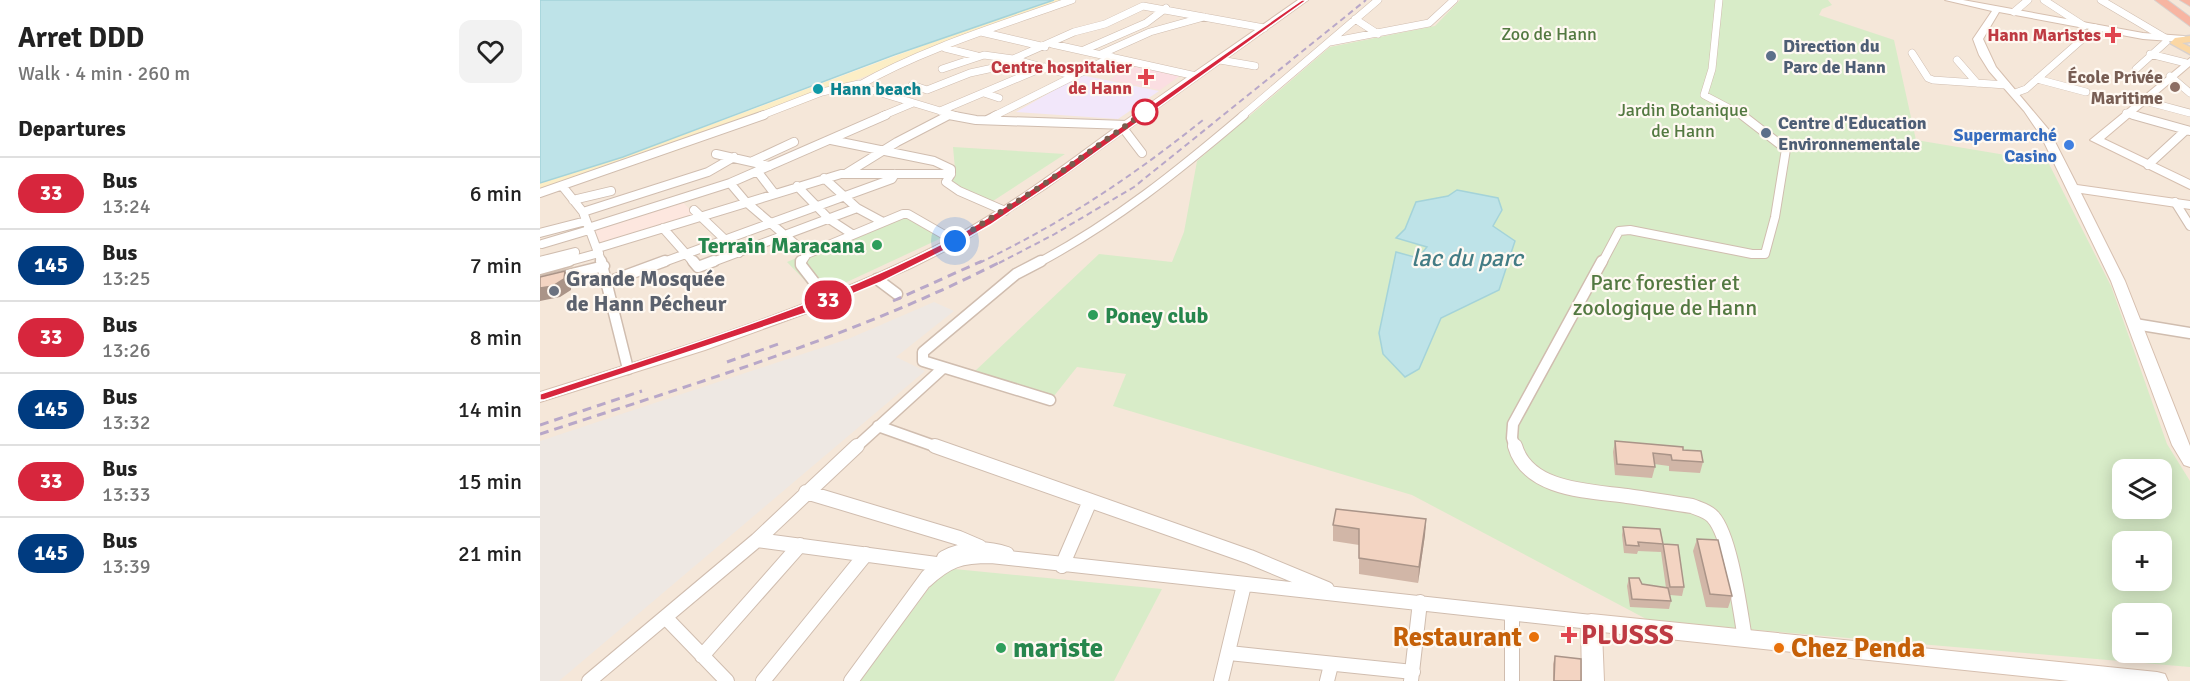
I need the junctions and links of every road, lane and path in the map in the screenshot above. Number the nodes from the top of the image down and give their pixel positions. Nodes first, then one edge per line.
1 (1072, 0) edge
2 (1167, 0) edge
3 (1304, 0) edge
4 (1378, 0) edge
5 (1454, 0) edge
6 (1719, 0) edge
7 (1949, 0) edge
8 (2028, 0) edge
9 (2044, 0) edge
10 (2101, 0) edge
11 (2160, 0) edge
12 (2172, 0) edge
13 (2185, 0) edge
14 (2190, 3) edge
15 (1162, 8) junction
16 (1997, 9) junction
17 (2190, 10) edge
18 (2014, 12) junction
19 (1205, 16) junction
20 (1355, 19) junction
21 (2190, 23) edge
22 (2084, 26) junction
23 (1263, 28) junction
24 (2095, 28) junction
25 (981, 32) junction
26 (1378, 34) junction
27 (2167, 40) junction
28 (1328, 42) junction
29 (2186, 44) edge
30 (1048, 45) junction
31 (945, 48) junction
32 (1084, 50) junction
33 (1912, 53) dead end
34 (1101, 54) junction
35 (2150, 54) junction
36 (978, 56) junction
37 (1112, 57) junction
38 (1013, 59) junction
39 (1220, 60) junction
40 (1958, 60) dead end
41 (2188, 62) edge
42 (1255, 66) dead end
43 (1044, 67) junction
44 (942, 69) dead end
45 (2136, 69) dead end
46 (1075, 76) junction
47 (1196, 76) junction
48 (2037, 79) junction
49 (2173, 79) junction
50 (2190, 81) edge
51 (1977, 83) junction
52 (859, 84) junction
53 (912, 85) dead end
54 (2010, 89) junction
55 (925, 90) junction
56 (2086, 92) dead end
57 (984, 93) junction
58 (2190, 93) edge
59 (999, 98) dead end
60 (902, 99) junction
61 (2141, 100) junction
62 (913, 103) junction
63 (940, 111) junction
64 (2126, 113) junction
65 (2190, 113) edge
66 (949, 115) junction
67 (987, 120) junction
68 (1125, 126) junction
69 (2188, 130) edge
70 (831, 140) junction
71 (794, 142) dead end
72 (881, 151) junction
73 (1142, 153) dead end
74 (716, 154) dead end
75 (734, 157) junction
76 (753, 161) junction
77 (2148, 165) junction
78 (769, 166) junction
79 (758, 172) junction
80 (847, 173) junction
81 (895, 174) junction
82 (951, 174) junction
83 (824, 178) junction
84 (730, 183) junction
85 (2190, 185) edge
86 (797, 186) junction
87 (563, 187) junction
88 (2072, 188) junction
89 (611, 190) dead end
90 (540, 193) edge
91 (774, 193) junction
92 (844, 196) junction
93 (573, 200) junction
94 (746, 202) junction
95 (2175, 202) junction
96 (815, 205) junction
97 (2190, 205) edge
98 (857, 208) junction
99 (1005, 211) junction
100 (698, 213) junction
101 (829, 219) junction
102 (771, 221) junction
103 (586, 222) junction
104 (883, 222) junction
105 (2190, 226) edge
106 (663, 228) junction
107 (540, 233) edge
108 (852, 234) junction
109 (786, 236) junction
110 (726, 238) junction
111 (955, 241) junction
112 (542, 244) dead end
113 (598, 249) junction
114 (686, 252) junction
115 (739, 253) junction
116 (807, 254) junction
117 (540, 261) edge
118 (604, 266) junction
119 (540, 269) edge
120 (877, 279) junction
121 (540, 282) edge
122 (608, 282) junction
123 (897, 294) dead end
124 (828, 300) junction
125 (2135, 324) junction
126 (2190, 333) edge
127 (628, 369) junction
128 (942, 369) junction
129 (540, 397) edge
130 (1050, 400) dead end
131 (879, 426) junction
132 (2185, 446) edge
133 (2190, 461) edge
134 (806, 492) junction
135 (1090, 501) junction
136 (757, 540) junction
137 (800, 545) junction
138 (982, 548) junction
139 (866, 554) junction
140 (1018, 559) junction
141 (936, 564) junction
142 (1062, 566) junction
143 (925, 581) junction
144 (1244, 585) junction
145 (1339, 594) junction
146 (1420, 602) junction
147 (1512, 614) junction
148 (666, 618) junction
149 (1591, 622) junction
150 (1744, 639) junction
151 (1229, 653) junction
152 (702, 656) junction
153 (1332, 665) junction
154 (1412, 677) edge
155 (589, 681) edge
156 (728, 681) edge
157 (763, 681) edge
158 (851, 681) edge
159 (1221, 681) edge
160 (1327, 681) edge
161 (1512, 681) edge
162 (1593, 681) edge
163 (2157, 681) edge

1 - 25 street
2 - 15 street
3 - 23 street
4 - 20 street
5 - 26 street
6 - 150 street
7 - 16 street
8 - 18 street
9 - 22 street
10 - 27 street
11 - 21 highway
12 - 17 highway
13 - 14 highway
15 - 19 street
15 - 30 street
15 - 32 street
16 - 18 street
16 - 54 street
18 - 22 street
19 - 23 street
19 - 34 street
20 - 26 street
20 - 28 street
22 - 24 street
23 - 39 street
24 - 27 street
24 - 48 street
25 - 30 street
25 - 31 street
26 - 28 street
27 - 29 street
27 - 35 street
28 - 128 street
30 - 32 street
30 - 38 street
31 - 36 street
31 - 52 street
32 - 34 street
33 - 51 street
34 - 37 street
35 - 41 street
35 - 45 street
36 - 38 street
36 - 44 street
37 - 46 street
37 - 47 street
38 - 43 street
38 - 55 street
39 - 42 street
39 - 47 street
40 - 51 street
41 - 49 street
43 - 46 street
43 - 57 street
46 - 67 street
47 - 68 street
48 - 54 street
48 - 56 street
49 - 50 street
49 - 58 street
49 - 61 street
51 - 54 street
52 - 60 street
52 - 87 street
53 - 55 street
54 - 88 street
55 - 60 street
57 - 59 street
57 - 63 street
60 - 62 street
61 - 64 street
61 - 65 street
62 - 63 street
62 - 70 street
63 - 66 street
64 - 69 street
64 - 77 street
66 - 67 street
66 - 72 street
67 - 68 street
68 - 73 street
68 - 99 street
69 - 77 street
70 - 72 street
70 - 78 street
71 - 76 street
72 - 80 street
72 - 82 street
74 - 75 street
75 - 76 street
75 - 103 street
76 - 78 street
77 - 85 street
78 - 79 street
79 - 84 street
79 - 91 street
80 - 81 street
80 - 83 street
81 - 82 street
81 - 92 street
82 - 99 street
83 - 86 street
83 - 92 street
84 - 94 street
84 - 103 street
86 - 91 street
86 - 96 street
87 - 90 street
87 - 93 street
88 - 95 street
88 - 125 street
89 - 93 street
91 - 94 street
92 - 96 street
92 - 98 street
93 - 103 street
94 - 100 street
94 - 102 street
95 - 97 street
95 - 105 street
96 - 101 street
96 - 102 street
98 - 101 street
98 - 104 street
99 - 111 street
100 - 106 street
100 - 110 street
101 - 108 street
101 - 109 street
102 - 109 street
102 - 110 street
103 - 107 street
103 - 112 street
103 - 113 street
104 - 108 street
104 - 111 street
106 - 113 street
106 - 114 street
108 - 116 street
109 - 115 street
109 - 116 street
110 - 114 street
110 - 115 street
111 - 120 street
113 - 117 street
113 - 118 street
113 - 119 street
114 - 115 street
114 - 122 street
116 - 124 street
118 - 121 street
118 - 122 street
120 - 123 street
120 - 124 street
122 - 127 street
124 - 127 street
125 - 126 street
125 - 132 street
127 - 129 street
128 - 130 street
128 - 131 street
131 - 134 street
131 - 135 street
132 - 133 street
134 - 136 street
134 - 138 street
135 - 142 street
135 - 145 street
136 - 137 street
136 - 148 street
137 - 139 street
137 - 152 street
138 - 140 street
138 - 141 street
139 - 141 street
139 - 157 street
140 - 142 street
140 - 143 street
141 - 143 street
142 - 144 street
143 - 158 street
144 - 145 street
144 - 151 street
145 - 146 street
146 - 147 street
146 - 154 street
147 - 149 street
147 - 161 street
148 - 152 street
148 - 155 street
149 - 150 street
149 - 162 street
150 - 163 street
151 - 153 street
151 - 159 street
152 - 156 street
153 - 154 street
153 - 160 street

